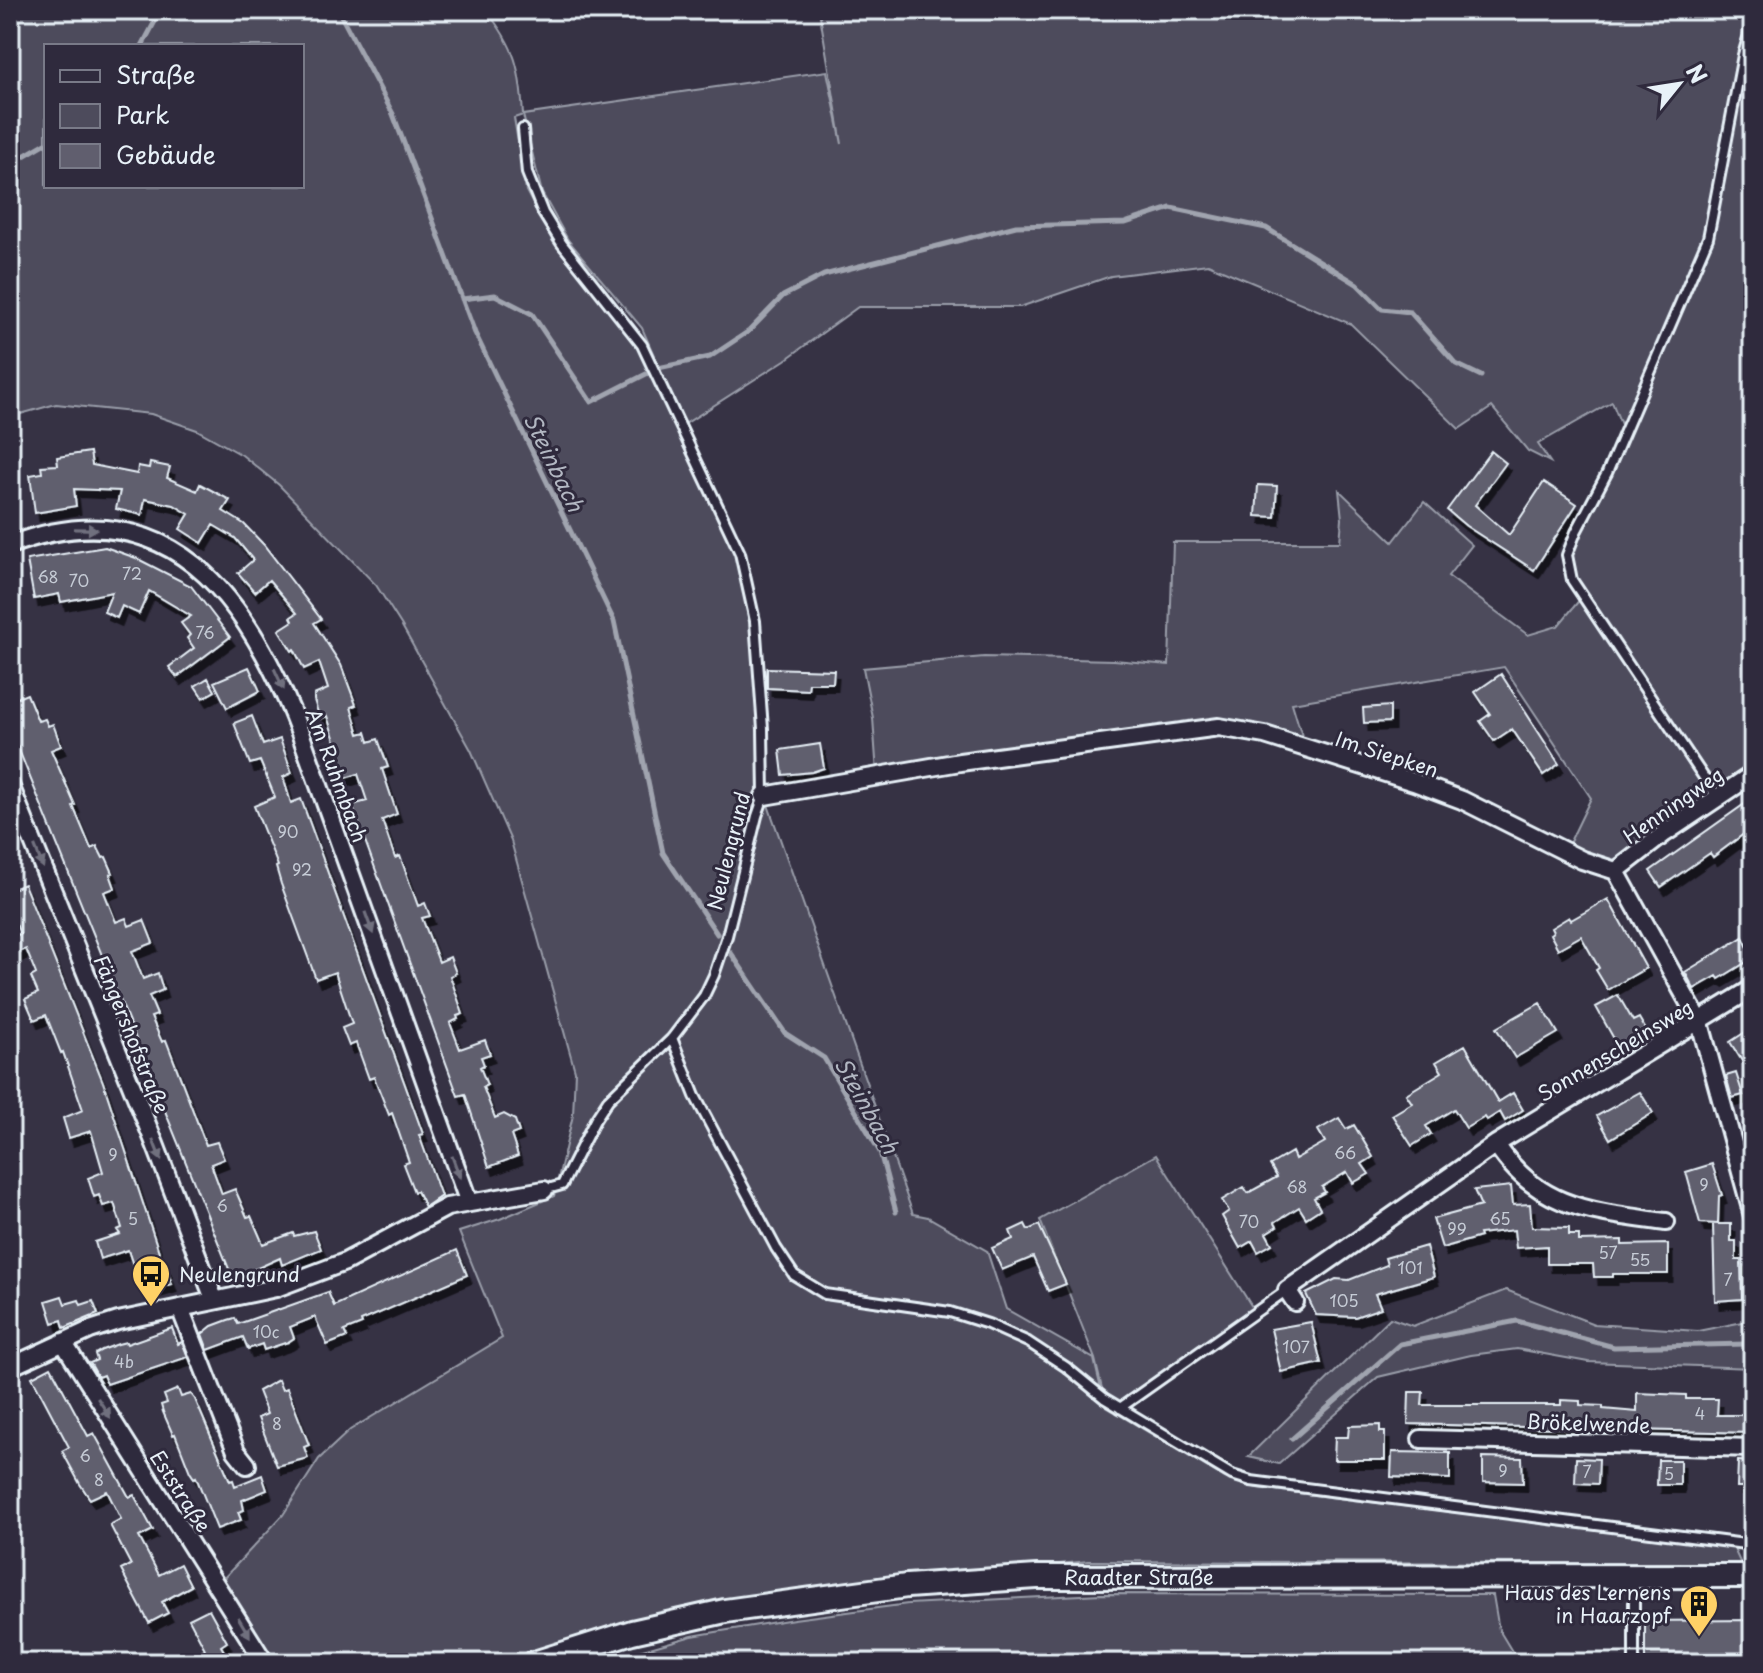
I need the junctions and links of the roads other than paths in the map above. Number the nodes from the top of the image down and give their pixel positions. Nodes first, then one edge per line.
1 (1753, 21) edge
2 (523, 129) dead end
3 (10, 545) edge
4 (1753, 774) edge
5 (10, 785) edge
6 (764, 796) junction
7 (1717, 797) junction
8 (1616, 871) junction
9 (1753, 988) edge
10 (1700, 1023) junction
11 (672, 1038) junction
12 (1496, 1144) junction
13 (544, 1190) joint
14 (469, 1203) junction
15 (1753, 1216) edge
16 (1666, 1222) dead end
17 (1291, 1296) joint
18 (214, 1299) junction
19 (180, 1308) junction
20 (63, 1342) junction
21 (10, 1367) edge
22 (1120, 1408) junction
23 (1421, 1439) dead end
24 (1753, 1448) edge
25 (247, 1465) dead end
26 (1753, 1545) edge
27 (1634, 1576) junction
28 (1753, 1576) edge
29 (265, 1663) edge
30 (534, 1663) edge
31 (1634, 1663) edge

1 - 7 lane
2 - 6 lane, Neulengrund
3 -> 14 street, Am Ruhmbach
4 - 7 street, Henningweg
5 -> 18 street, Fängershofstraße
6 - 8 street, Im Siepken
6 - 11 lane, Neulengrund
7 - 8 street, Henningweg
8 - 10 street
9 - 10 street, Sonnenscheinsweg
10 - 12 street, Sonnenscheinsweg
10 - 15 street
11 - 13 lane, Neulengrund
11 - 22 lane
12 - 16 street
12 - 17 street, Sonnenscheinsweg
13 - 14 street, Neulengrund
14 - 18 street, Neulengrund
17 - 22 lane
18 - 19 street, Neulengrund
19 - 20 street, Neulengrund
19 - 25 street
20 - 21 street, Neulengrund
20 -> 29 street, Eststraße
22 - 26 lane
23 - 24 street, Brökelwende
27 - 28 main road, Raadter Straße
27 - 30 main road, Raadter Straße
27 - 31 lane

